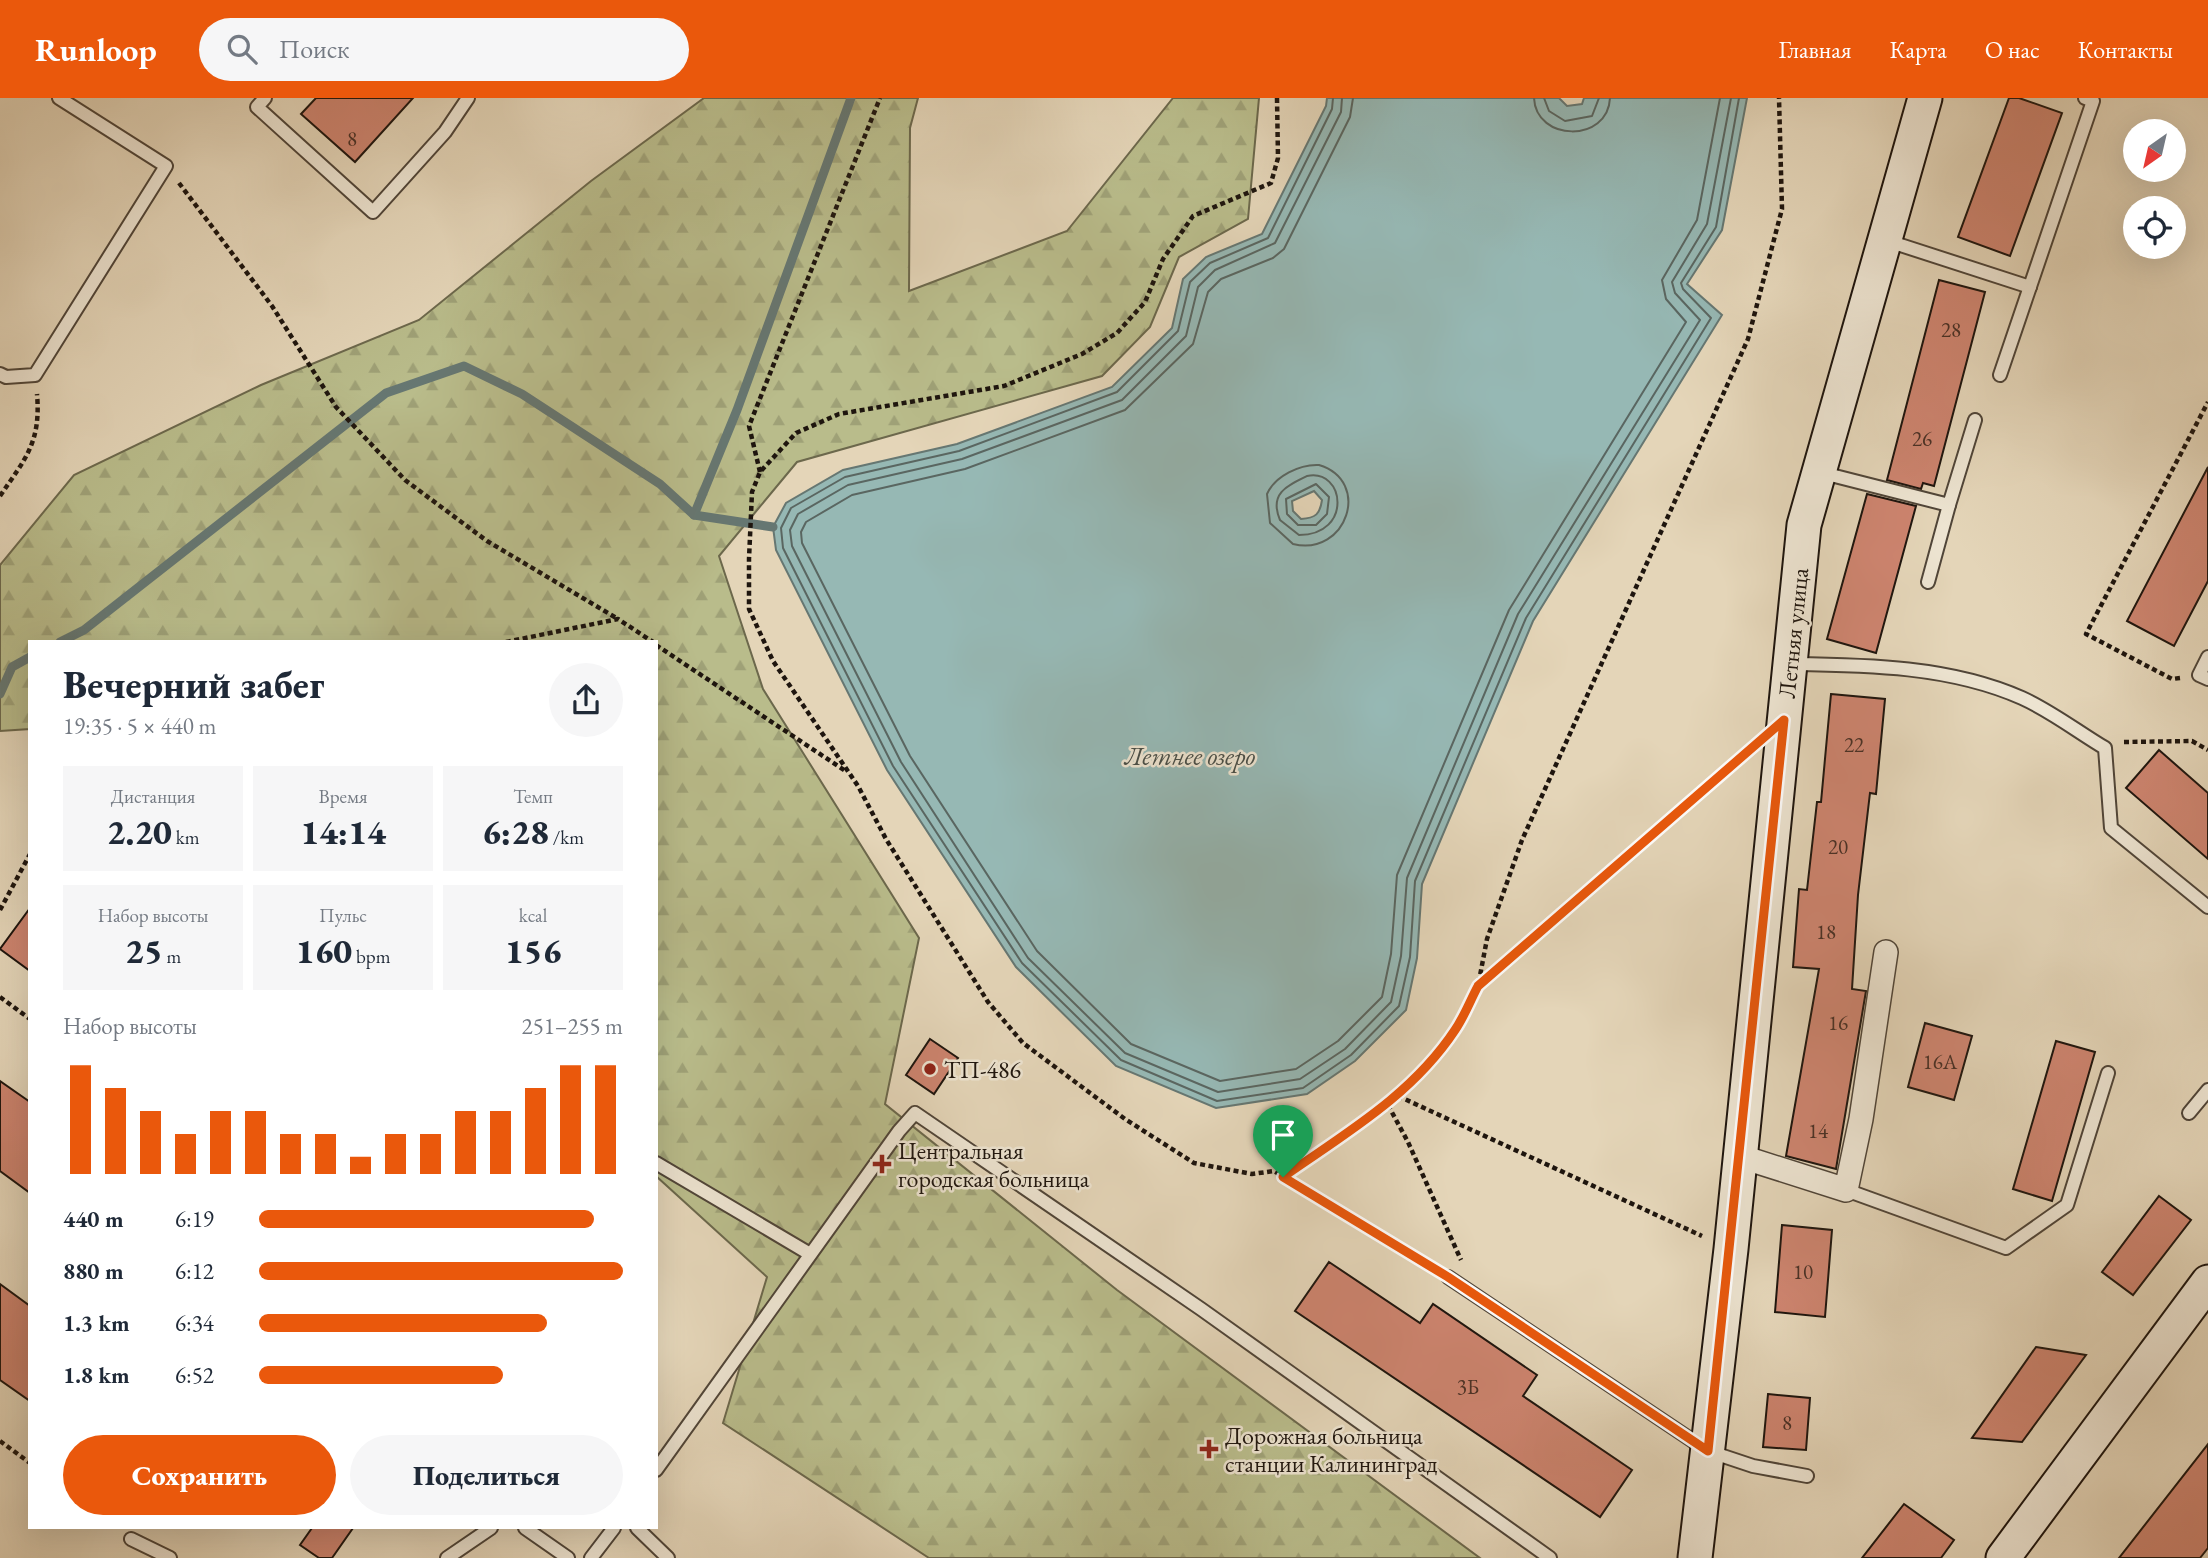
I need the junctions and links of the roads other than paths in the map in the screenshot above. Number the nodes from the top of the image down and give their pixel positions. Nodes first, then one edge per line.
1 (59, 98) edge
2 (265, 98) edge
3 (468, 98) edge
4 (1925, 98) edge
5 (2085, 98) edge
6 (1885, 240) junction
7 (2030, 287) junction
8 (0, 374) edge
9 (2000, 375) dead end
10 (1975, 420) dead end
11 (1819, 472) junction
12 (1950, 505) junction
13 (1928, 582) dead end
14 (2208, 657) edge
15 (1790, 664) junction
16 (2203, 677) edge
17 (2208, 907) edge
18 (1886, 952) dead end
19 (2108, 1073) dead end
20 (2208, 1090) edge
21 (2189, 1113) dead end
22 (1739, 1156) junction
23 (658, 1164) edge
24 (1846, 1190) junction
25 (810, 1254) junction
26 (1448, 1277) road end
27 (2208, 1283) edge
28 (1708, 1451) junction
29 (661, 1453) edge
30 (1807, 1475) dead end
31 (490, 1529) edge
32 (525, 1529) edge
33 (613, 1529) edge
34 (638, 1529) edge
35 (131, 1539) dead end
36 (170, 1558) edge
37 (447, 1558) edge
38 (568, 1558) edge
39 (591, 1558) edge
40 (668, 1558) edge
41 (1550, 1558) edge
42 (1695, 1558) edge
43 (2003, 1558) edge

1 - 8 lane
2 - 3 lane
4 - 6 street, Летняя улица
5 - 7 lane
6 - 7 lane
6 - 11 street, Летняя улица
7 - 9 lane
10 - 12 lane
11 - 12 lane
11 - 15 street, Летняя улица
12 - 13 lane
14 - 16 lane
15 - 17 lane
15 - 22 street, Летняя улица
18 - 24 street
19 - 24 lane
20 - 21 lane
22 - 24 street
22 - 28 street, Летняя улица
23 - 25 lane
25 - 29 lane
25 - 41 lane
26 - 28 lane
27 - 43 street
28 - 30 lane
28 - 42 street, Летняя улица
31 - 37 lane
32 - 38 lane
33 - 39 lane
34 - 40 lane
35 - 36 lane

